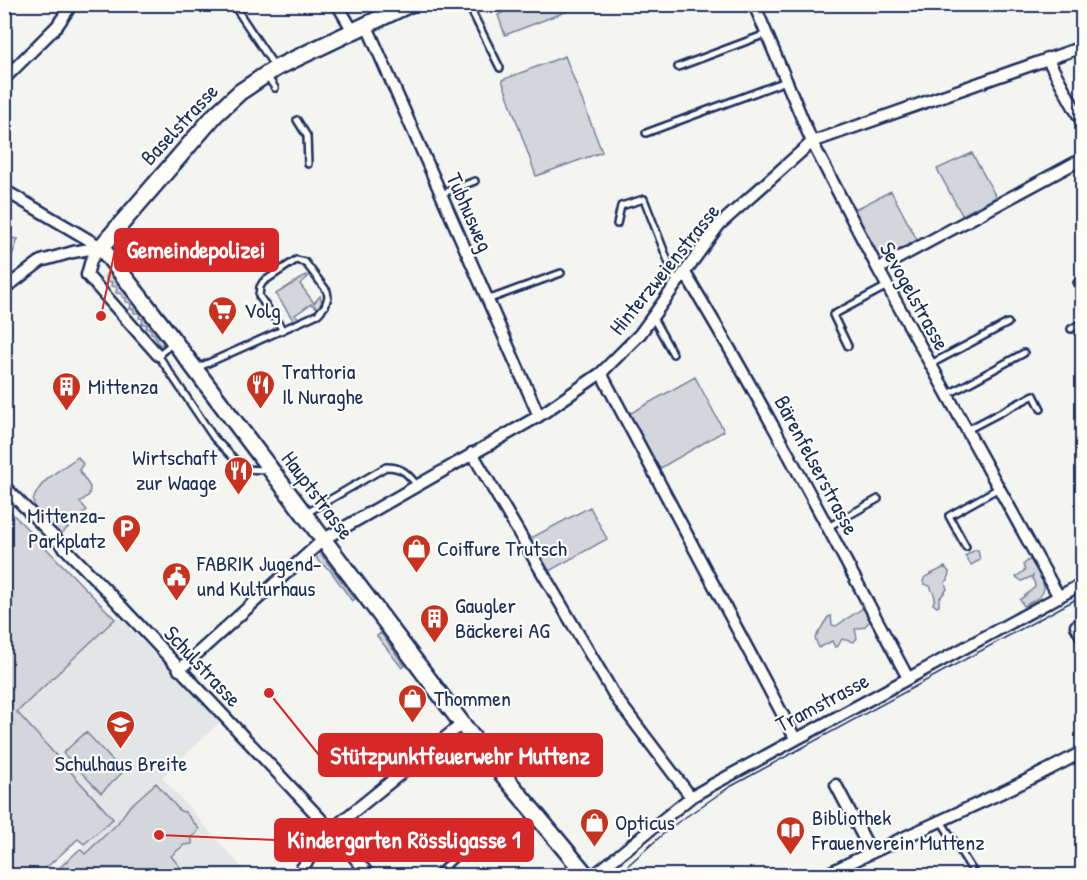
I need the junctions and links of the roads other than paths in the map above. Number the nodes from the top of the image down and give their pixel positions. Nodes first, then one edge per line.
1 (72, 4) edge
2 (233, 4) edge
3 (337, 4) edge
4 (410, 4) edge
5 (468, 4) edge
6 (754, 4) edge
7 (359, 28) junction
8 (766, 34) junction
9 (1083, 47) edge
10 (1047, 58) junction
11 (678, 67) dead end
12 (500, 68) dead end
13 (271, 71) junction
14 (4, 79) edge
15 (786, 81) junction
16 (275, 88) dead end
17 (297, 120) dead end
18 (1083, 122) edge
19 (646, 132) dead end
20 (812, 142) junction
21 (1083, 159) edge
22 (308, 164) dead end
23 (475, 181) dead end
24 (4, 190) edge
25 (441, 195) junction
26 (617, 224) dead end
27 (101, 247) junction
28 (878, 269) junction
29 (561, 273) dead end
30 (685, 273) junction
31 (677, 284) junction
32 (887, 286) junction
33 (4, 289) edge
34 (487, 300) junction
35 (652, 316) junction
36 (1008, 323) dead end
37 (1083, 323) edge
38 (1071, 329) dead end
39 (282, 330) junction
40 (174, 341) junction
41 (848, 346) dead end
42 (1024, 353) dead end
43 (673, 354) dead end
44 (158, 355) junction
45 (930, 365) junction
46 (195, 369) junction
47 (601, 373) junction
48 (947, 395) junction
49 (1041, 409) dead end
50 (538, 416) junction
51 (967, 430) junction
52 (472, 453) junction
53 (272, 470) junction
54 (417, 485) junction
55 (4, 486) edge
56 (999, 488) junction
57 (878, 499) dead end
58 (305, 514) junction
59 (828, 527) junction
60 (324, 539) junction
61 (966, 547) dead end
62 (1083, 584) edge
63 (1059, 597) junction
64 (1076, 626) dead end
65 (1083, 637) edge
66 (179, 670) junction
67 (908, 678) junction
68 (462, 724) junction
69 (795, 738) junction
70 (1083, 752) edge
71 (836, 785) dead end
72 (691, 797) junction
73 (941, 821) junction
74 (331, 830) junction
75 (472, 842) dead end
76 (871, 852) junction
77 (440, 870) junction
78 (296, 876) edge
79 (370, 876) edge
80 (435, 876) edge
81 (445, 876) edge
82 (588, 876) edge
83 (593, 876) edge
84 (823, 876) edge
85 (976, 876) edge

1 - 14 street
2 - 13 lane
3 - 7 street, Tubhusweg
4 - 7 street, Baselstrasse
5 - 12 lane
6 - 8 street, Sevogelstrasse
7 - 13 street, Baselstrasse
7 - 25 street, Tubhusweg
8 - 11 lane
8 - 15 street, Sevogelstrasse
9 - 10 street, Hinterzweienstrasse
10 - 18 street
10 - 20 street, Hinterzweienstrasse
13 - 16 lane
13 - 27 street, Baselstrasse
15 - 19 lane
15 - 20 street, Sevogelstrasse
17 - 22 lane
20 - 28 street, Sevogelstrasse
20 - 30 street, Hinterzweienstrasse
21 - 28 street
23 - 25 lane
24 - 27 street
25 - 34 street, Tubhusweg
26 - 31 lane
27 - 33 street
27 - 40 street, Hauptstrasse
27 - 44 street
28 - 32 street, Sevogelstrasse
29 - 34 lane
30 - 31 street, Hinterzweienstrasse
30 - 59 street, Bärenfelserstrasse
31 - 35 street, Hinterzweienstrasse
32 - 41 lane
32 - 45 street, Sevogelstrasse
34 - 50 street, Tubhusweg
35 - 43 lane
35 - 47 street, Hinterzweienstrasse
36 - 45 lane
37 - 38 lane
39 - 39 lane
39 - 46 lane
40 - 44 lane
40 - 46 street, Hauptstrasse
42 - 48 lane
44 - 53 lane
45 - 48 street, Sevogelstrasse
46 - 53 street, Hauptstrasse
47 - 50 street, Hinterzweienstrasse
47 - 69 street
48 - 51 street, Sevogelstrasse
49 - 51 lane
50 - 52 street, Hinterzweienstrasse
51 - 56 street, Sevogelstrasse
52 - 54 street, Hinterzweienstrasse
52 - 72 street
53 - 58 street, Hauptstrasse
54 - 58 lane
54 - 60 street, Hinterzweienstrasse
55 - 66 street, Schulstrasse
56 - 61 lane
56 - 63 street, Sevogelstrasse
57 - 59 lane
58 - 60 street, Hauptstrasse
59 - 67 street, Bärenfelserstrasse
60 - 66 street, Hinterzweienstrasse
60 - 68 street, Hauptstrasse
62 - 63 street, Tramstrasse
63 - 67 street, Tramstrasse
64 - 65 street
66 - 74 street, Schulstrasse
67 - 69 street, Tramstrasse
68 - 74 street
68 - 82 street, Hauptstrasse
69 - 72 street, Tramstrasse
70 - 73 street
71 - 76 street
72 - 83 street, Tramstrasse
73 - 76 street
73 - 85 lane
74 - 78 street
74 - 79 street, Schulstrasse
75 - 77 lane
76 - 84 street
77 - 80 lane
77 - 81 lane

